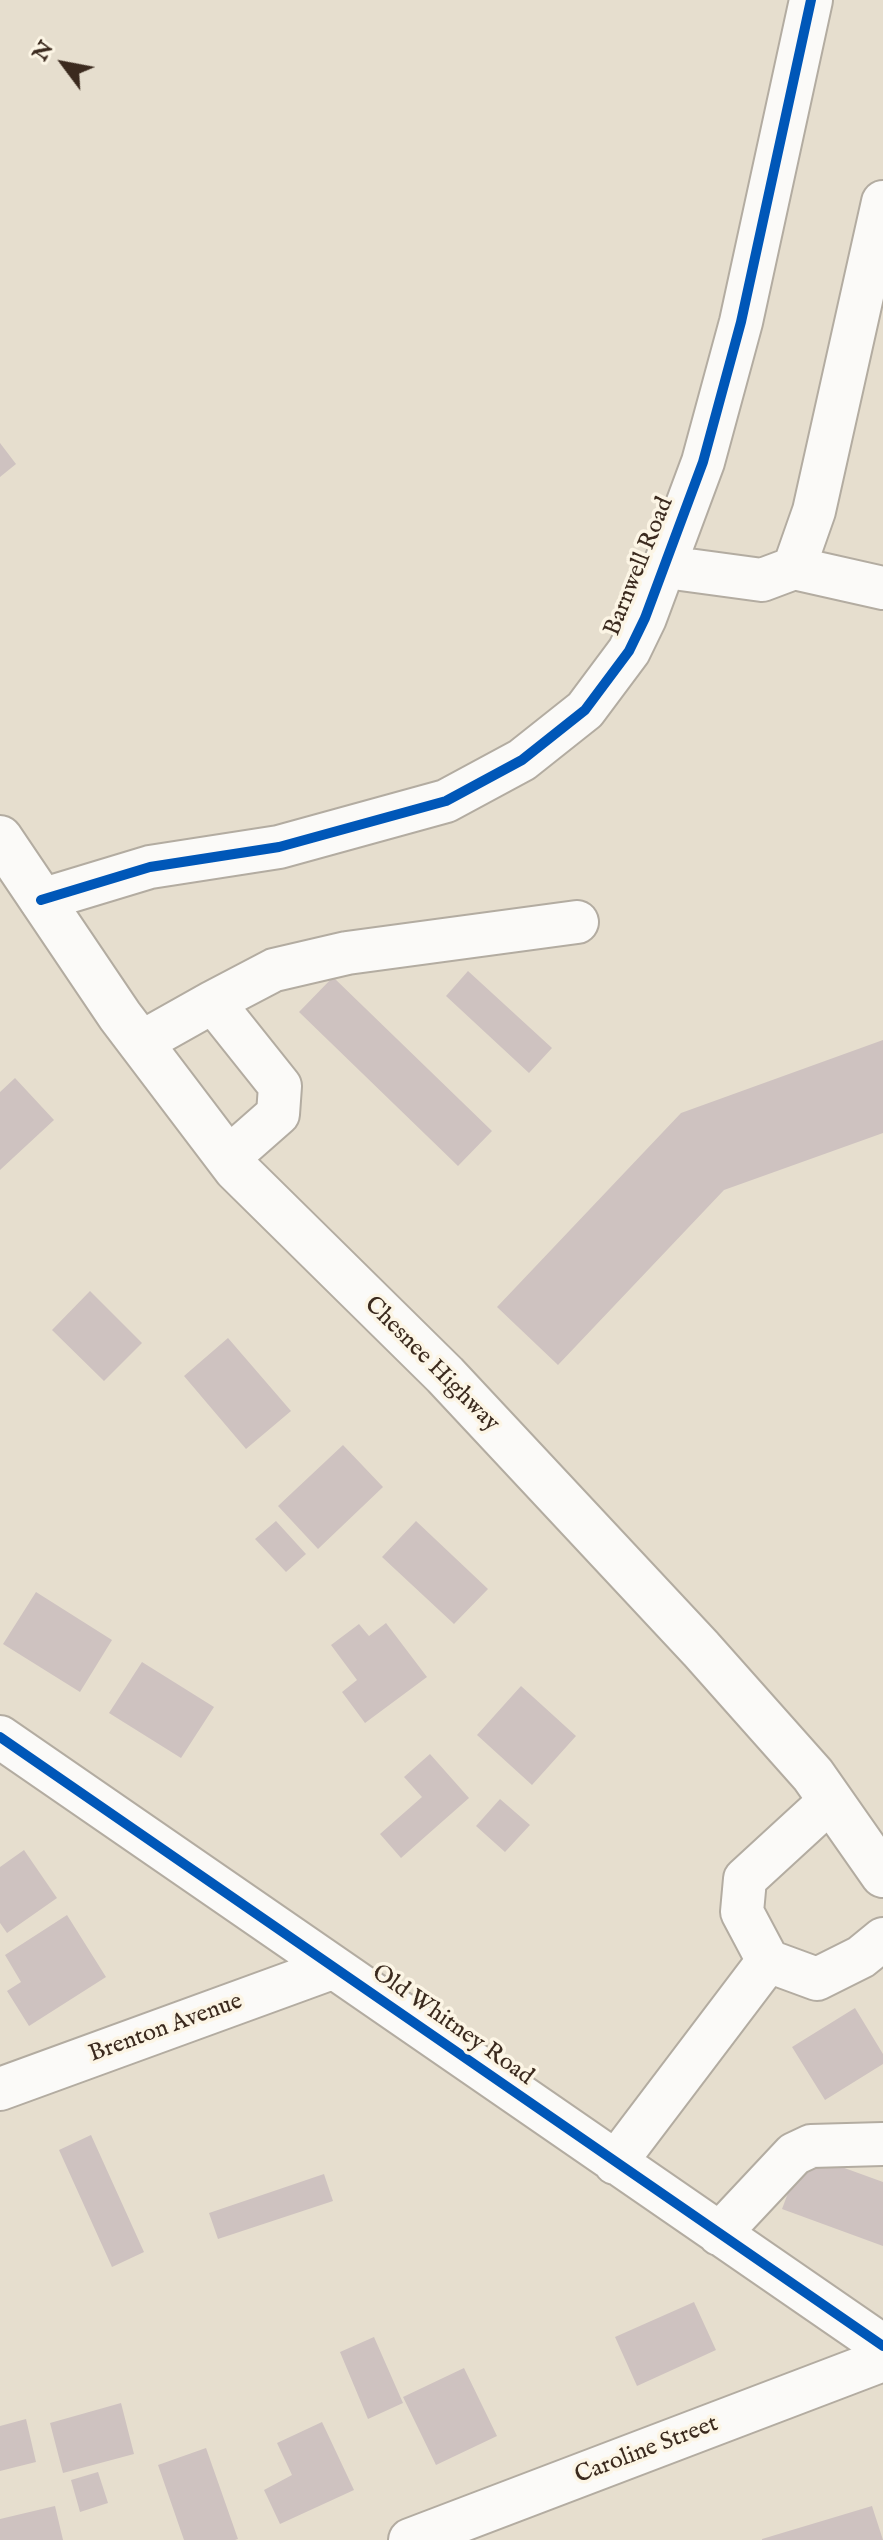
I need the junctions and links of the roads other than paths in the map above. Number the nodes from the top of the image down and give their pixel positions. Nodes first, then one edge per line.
1 (811, 0) edge
2 (883, 202) edge
3 (666, 567) junction
4 (794, 568) junction
5 (883, 588) edge
6 (15, 869) edge
7 (577, 922) dead end
8 (213, 1002) junction
9 (140, 1043) junction
10 (228, 1158) junction
11 (0, 1737) edge
12 (831, 1800) junction
13 (883, 1875) edge
14 (883, 1939) edge
15 (768, 1961) junction
16 (332, 1968) junction
17 (0, 2089) edge
18 (883, 2144) edge
19 (615, 2163) junction
20 (719, 2234) junction
21 (883, 2346) edge
22 (883, 2360) edge
23 (410, 2540) edge

1 - 3 street, Barnwell Road
2 - 4 street
3 - 4 street
3 - 6 street, Barnwell Road
4 - 5 street
6 - 9 main road, Chesnee Highway
7 - 8 street
8 - 9 street
8 - 10 street
9 - 10 main road, Chesnee Highway
10 - 12 main road, Chesnee Highway
11 - 16 street, Old Whitney Road
12 - 13 main road, Chesnee Highway
12 - 15 street
14 - 15 street
15 - 19 street
16 - 17 street, Brenton Avenue
16 - 19 street, Old Whitney Road
18 - 20 street
19 - 20 street, Old Whitney Road
20 - 21 street, Old Whitney Road
22 - 23 street, Caroline Street

